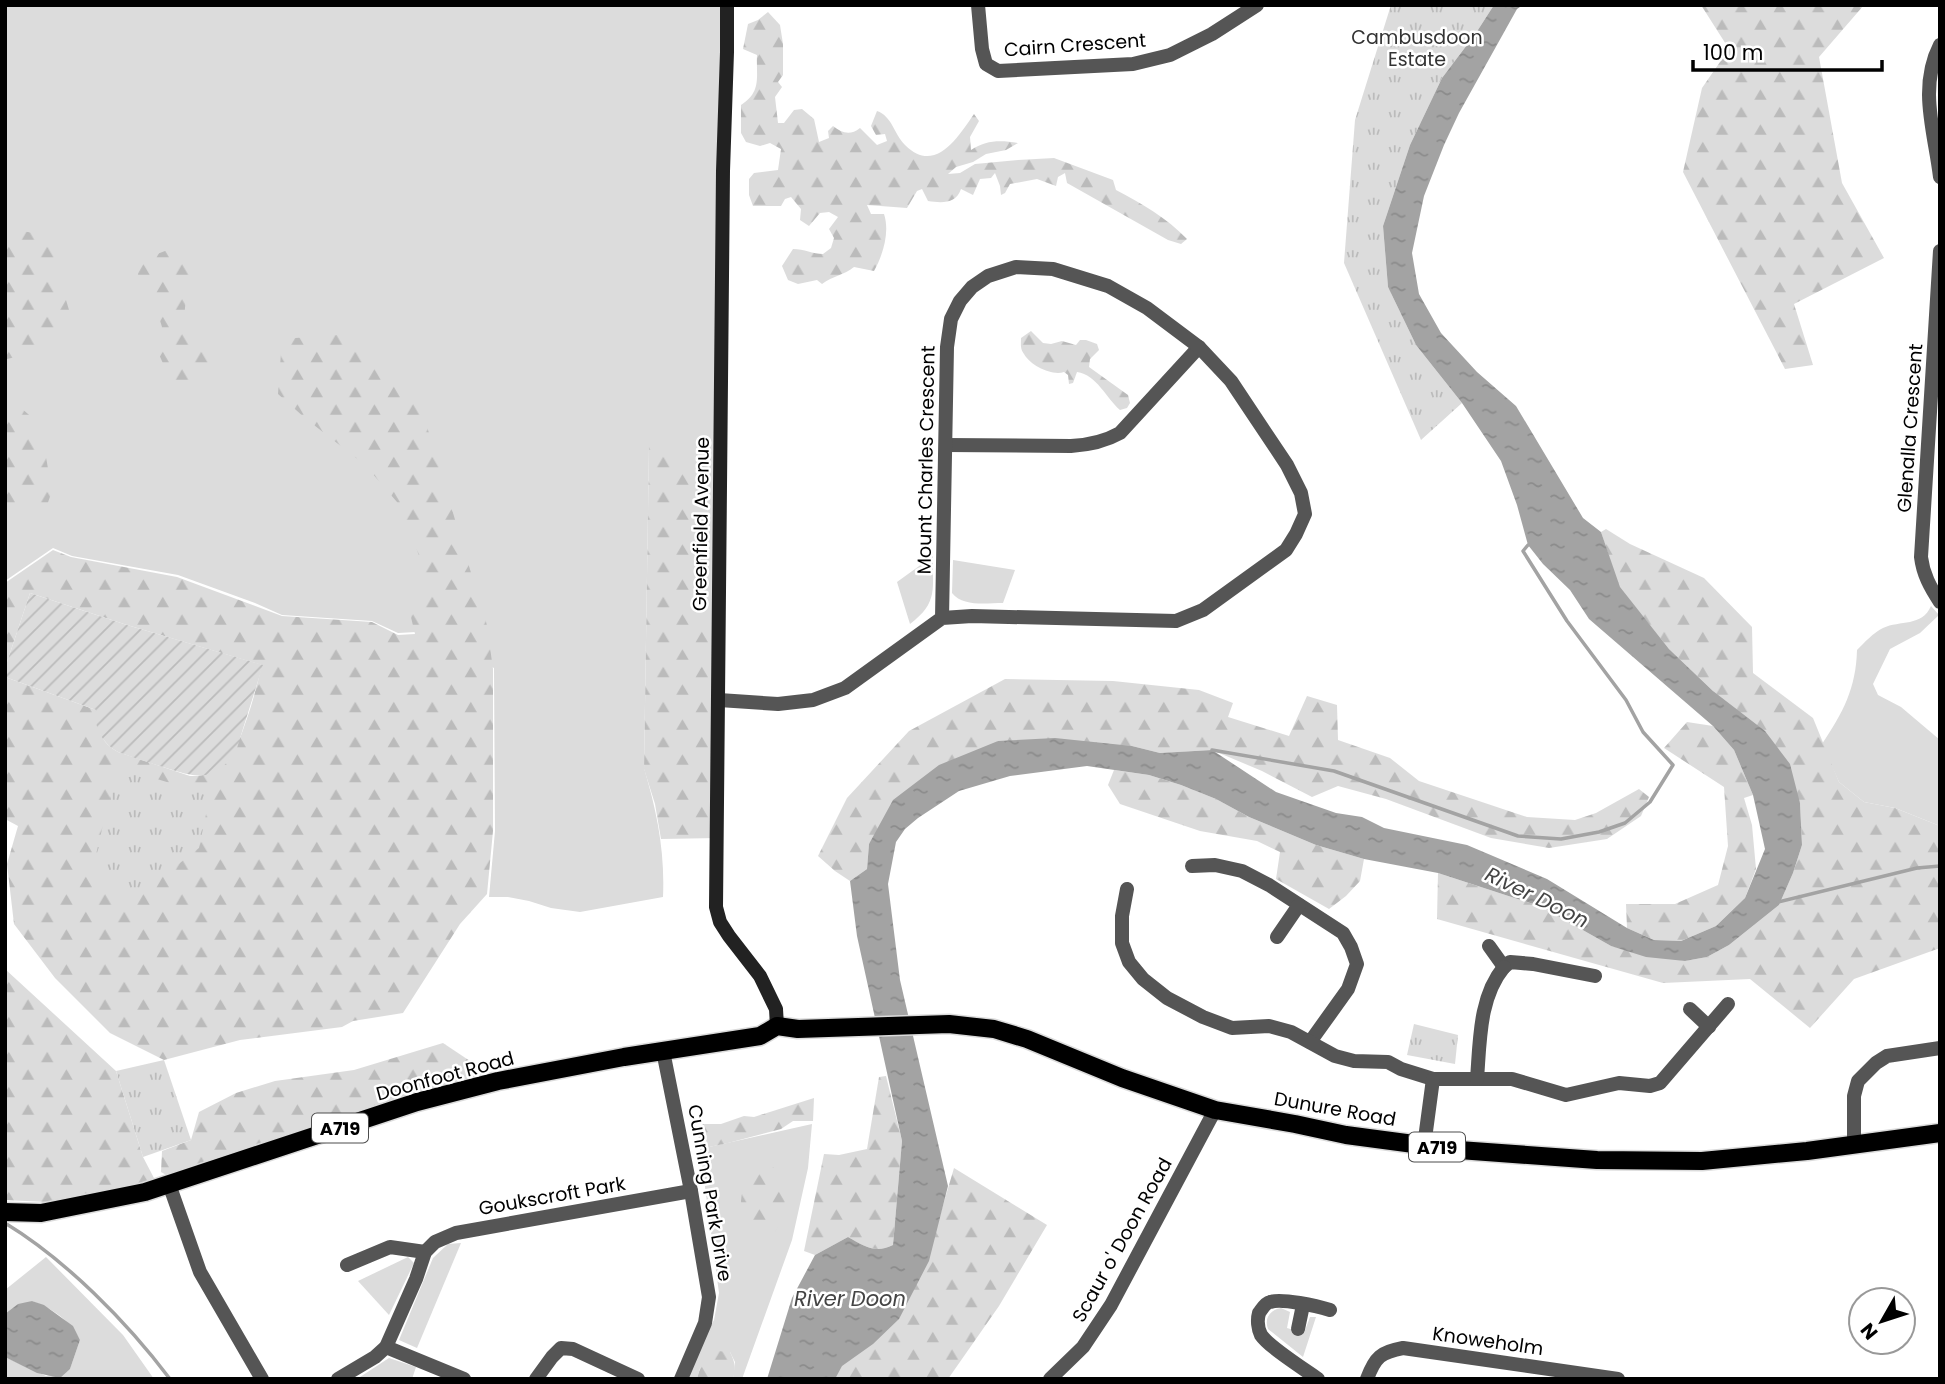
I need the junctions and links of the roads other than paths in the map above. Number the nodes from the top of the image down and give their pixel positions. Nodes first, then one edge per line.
1 (727, 5) edge
2 (978, 5) edge
3 (1257, 5) edge
4 (1940, 45) edge
5 (1940, 177) edge
6 (1940, 251) edge
7 (1199, 347) junction
8 (946, 445) junction
9 (1940, 602) edge
10 (942, 618) junction
11 (719, 700) junction
12 (1192, 866) dead end
13 (1127, 889) dead end
14 (1300, 905) junction
15 (1277, 937) dead end
16 (1489, 946) dead end
17 (1504, 967) junction
18 (1595, 976) dead end
19 (1728, 1004) dead end
20 (1689, 1009) dead end
21 (777, 1026) junction
22 (1709, 1027) junction
23 (1310, 1042) junction
24 (1940, 1048) edge
25 (663, 1051) junction
26 (1433, 1079) junction
27 (1476, 1079) junction
28 (1215, 1110) junction
29 (1940, 1133) edge
30 (1854, 1145) junction
31 (1424, 1146) junction
32 (169, 1184) junction
33 (691, 1191) junction
34 (5, 1212) edge
35 (425, 1252) junction
36 (347, 1265) dead end
37 (1303, 1305) junction
38 (1330, 1310) dead end
39 (1298, 1329) dead end
40 (386, 1347) junction
41 (262, 1379) edge
42 (338, 1379) edge
43 (464, 1379) edge
44 (536, 1379) edge
45 (638, 1379) edge
46 (681, 1379) edge
47 (1050, 1379) edge
48 (1318, 1379) edge
49 (1367, 1379) edge
50 (1618, 1379) edge

1 - 11 street, Greenfield Avenue
2 - 3 street, Cairn Crescent
4 - 5 street
6 - 9 street, Glenalla Crescent
7 - 8 street
7 - 8 street, Mount Charles Crescent
7 - 10 street, Mount Charles Crescent
8 - 10 street, Mount Charles Crescent
10 - 11 street
11 - 21 street, Greenfield Avenue
12 - 14 street
13 - 23 street
14 - 15 street
14 - 23 street
16 - 17 street
17 - 18 street
17 - 27 street
19 - 22 street
20 - 22 street
21 - 25 main road, Doonfoot Road / A719
21 - 28 main road, Dunure Road / A719
22 - 27 street
23 - 26 street
24 - 30 street
25 - 32 main road, Doonfoot Road / A719
25 - 33 street, Cunning Park Drive
26 - 27 street
26 - 31 street
28 - 31 main road, Dunure Road / A719
28 - 47 street, Scaur o' Doon Road
29 - 30 main road, Dunure Road / A719
30 - 31 main road, Dunure Road / A719
32 - 34 main road, Doonfoot Road / A719
32 - 41 street
33 - 35 street, Goukscroft Park
33 - 46 street, Cunning Park Drive
35 - 36 street
35 - 40 street
37 - 38 street
37 - 39 street
37 - 48 street
40 - 42 street
40 - 43 street
44 - 45 street
49 - 50 street, Knoweholm

